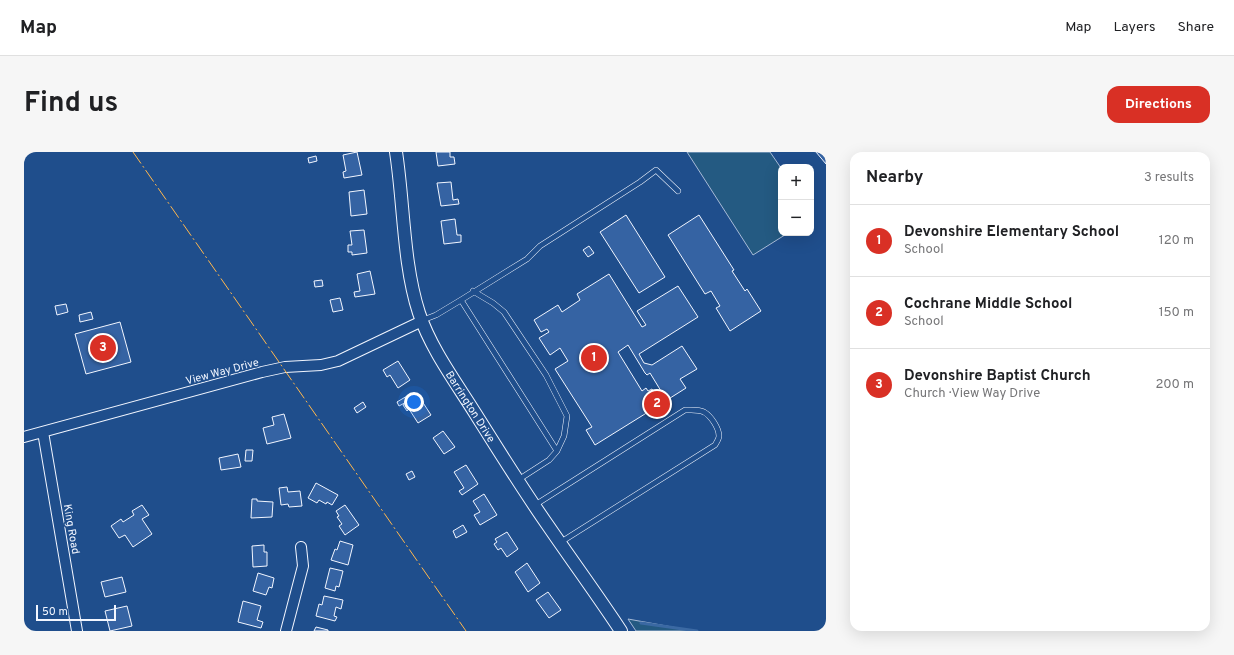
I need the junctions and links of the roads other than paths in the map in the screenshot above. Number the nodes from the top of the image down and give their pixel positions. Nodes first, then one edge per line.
1 (396, 152) edge
2 (678, 191) dead end
3 (473, 291) junction
4 (461, 300) junction
5 (422, 321) junction
6 (43, 432) junction
7 (24, 437) edge
8 (557, 451) junction
9 (518, 480) junction
10 (535, 506) junction
11 (560, 543) junction
12 (301, 547) dead end
13 (77, 631) edge
14 (286, 631) edge
15 (621, 631) edge

1 - 5 street, Barrington Drive
2 - 3 lane
3 - 4 lane
3 - 8 lane
4 - 5 lane
4 - 8 lane
5 - 6 street, View Way Drive
5 - 9 street, Barrington Drive
6 - 7 street, View Way Drive
6 - 13 street, King Road
8 - 9 lane
9 - 10 street, Barrington Drive
10 - 11 street, Barrington Drive
10 - 11 lane
11 - 15 street, Barrington Drive
12 - 14 street

